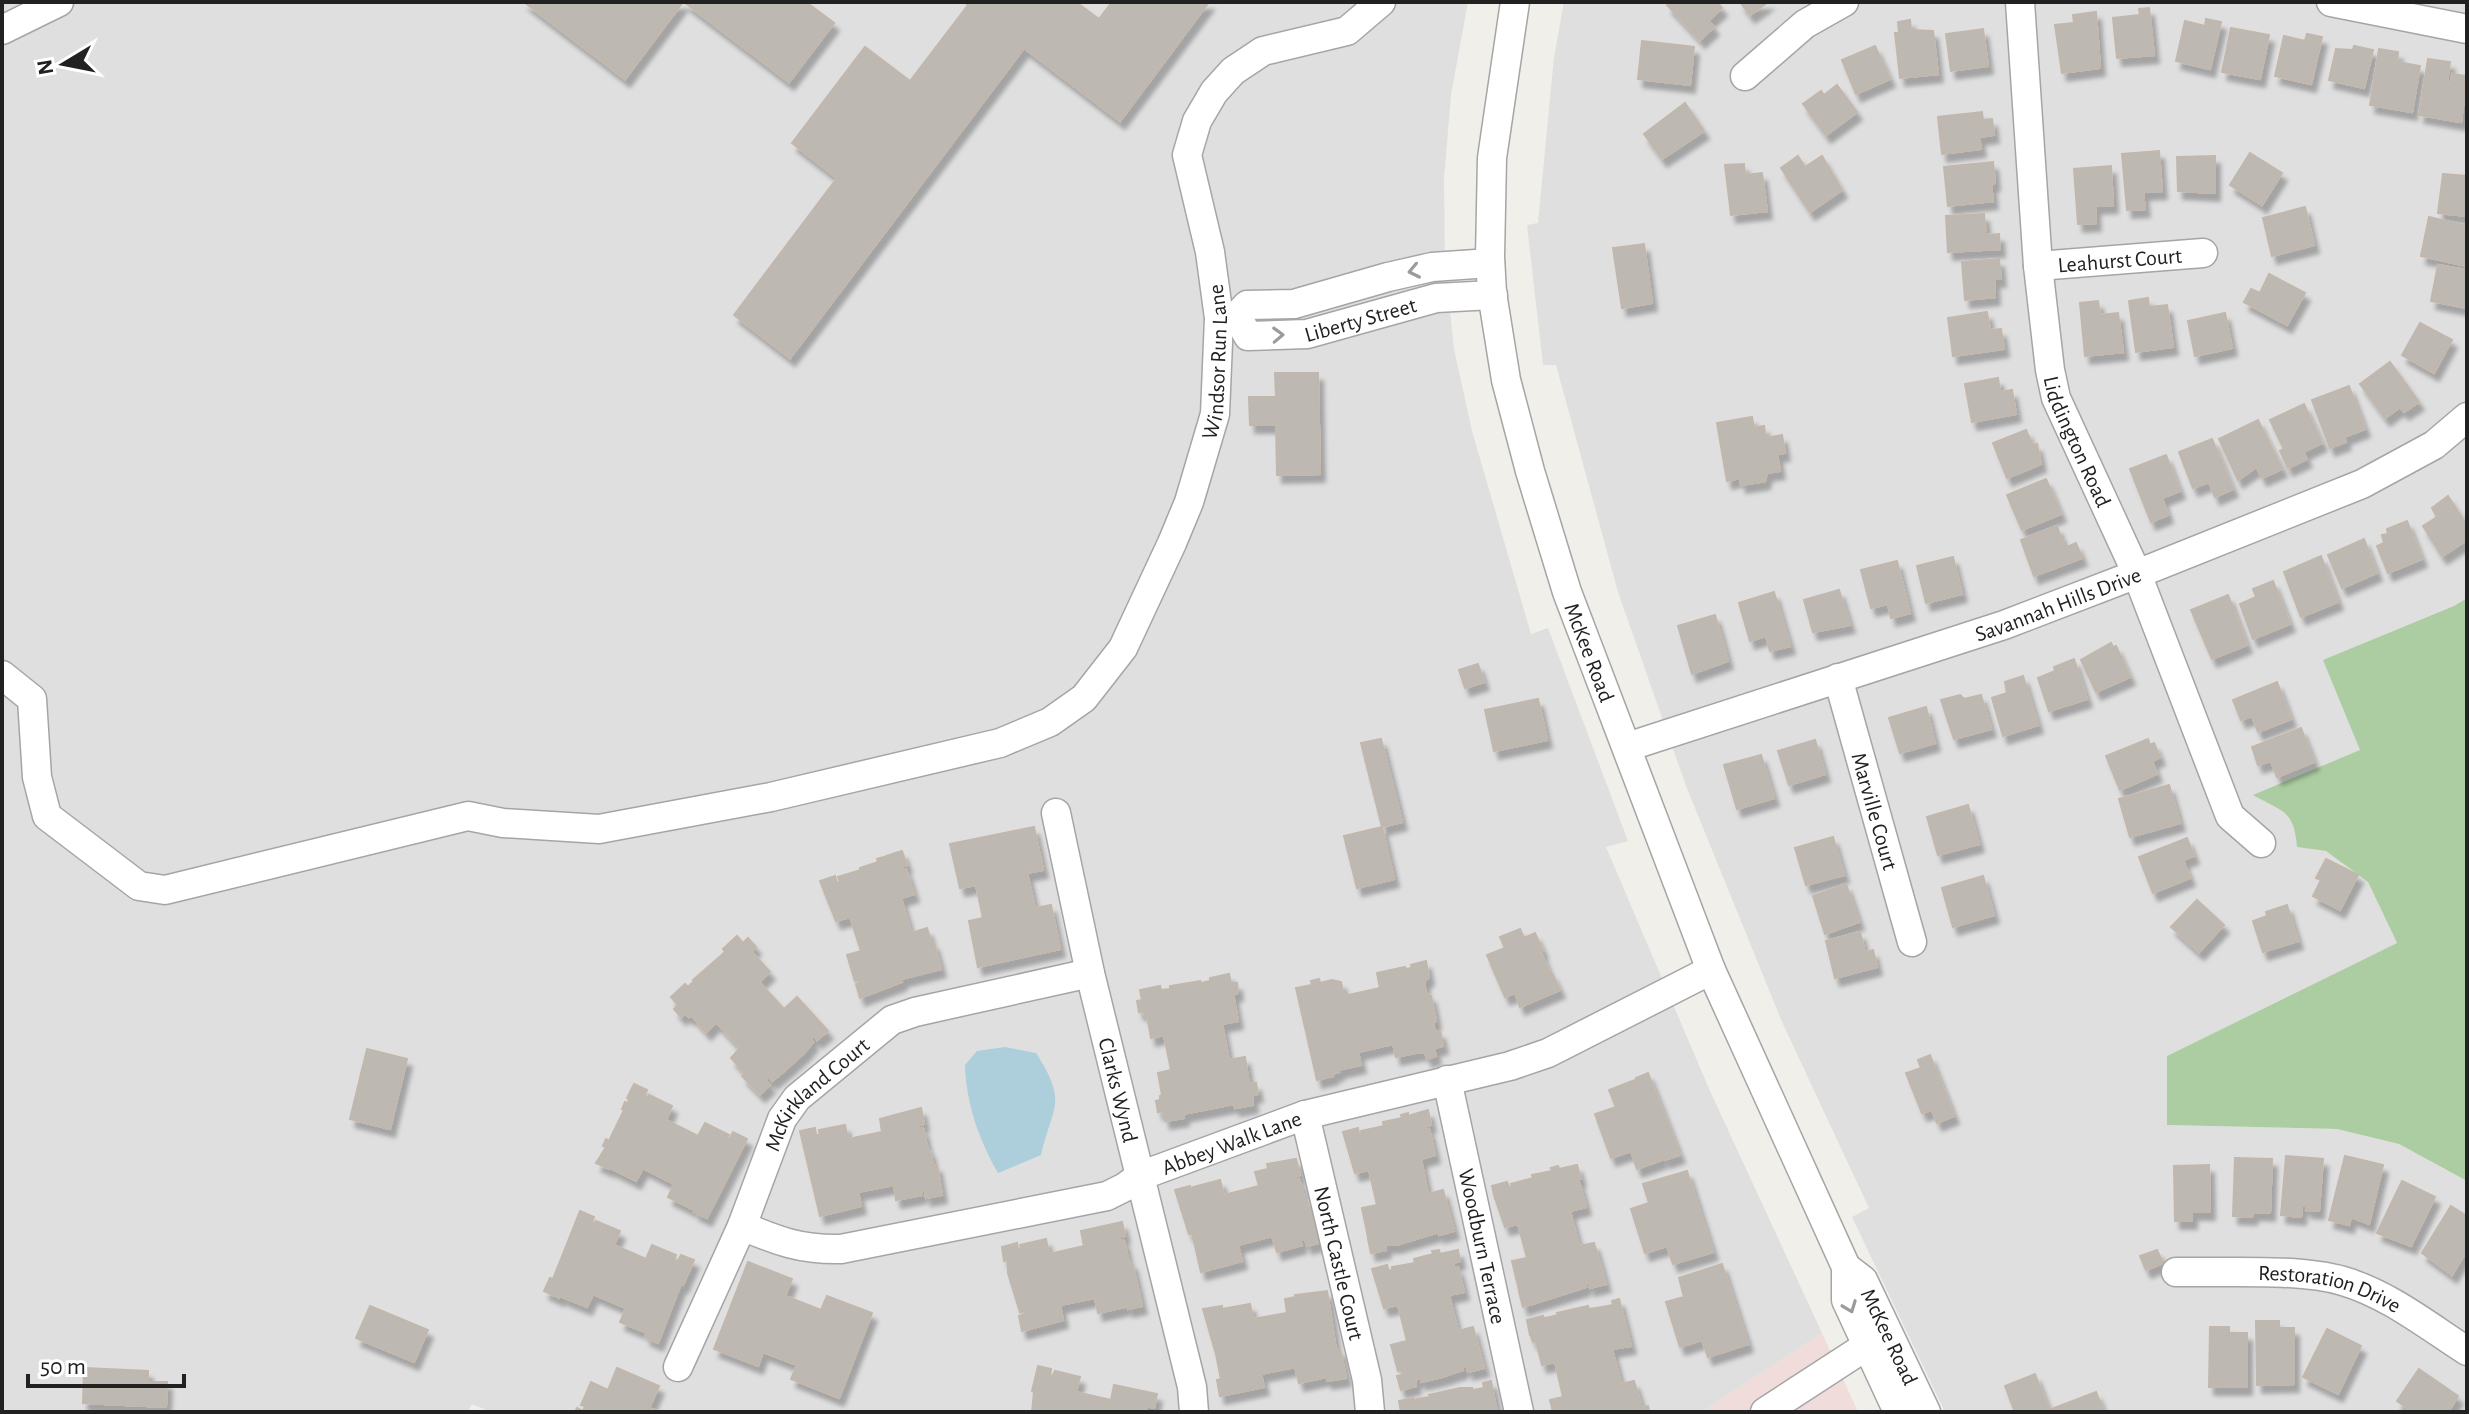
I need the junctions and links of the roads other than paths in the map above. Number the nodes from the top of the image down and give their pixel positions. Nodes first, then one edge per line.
1 (59, 2) edge
2 (1381, 2) edge
3 (1515, 2) edge
4 (1844, 2) edge
5 (2020, 2) edge
6 (2331, 2) edge
7 (2467, 29) edge
8 (2, 30) edge
9 (1745, 76) dead end
10 (2203, 253) dead end
11 (1490, 263) junction
12 (2038, 266) junction
13 (1340, 293) junction
14 (1493, 295) junction
15 (1228, 317) junction
16 (1345, 324) junction
17 (2466, 419) edge
18 (2137, 574) junction
19 (2, 675) edge
20 (1838, 678) junction
21 (1627, 747) junction
22 (1056, 813) dead end
23 (2261, 843) dead end
24 (1912, 942) dead end
25 (1711, 970) junction
26 (1090, 973) junction
27 (1447, 1080) junction
28 (1305, 1115) junction
29 (1140, 1176) junction
30 (742, 1226) junction
31 (1846, 1267) junction
32 (2176, 1272) dead end
33 (1868, 1345) junction
34 (2467, 1351) edge
35 (678, 1367) dead end
36 (1194, 1412) edge
37 (1370, 1412) edge
38 (1519, 1412) edge
39 (1765, 1412) edge
40 (1898, 1412) edge
41 (1926, 1412) edge

1 - 8 street
2 - 15 street, Windsor Run Lane
3 - 11 street, McKee Road
4 - 9 street
5 - 12 street, Liddington Road
6 - 7 street
10 - 12 street, Leahurst Court
11 -> 13 street, Liberty Street
11 - 14 street, McKee Road
12 - 18 street, Liddington Road
13 - 15 street, Liberty Street
13 - 16 street
14 - 16 street, Liberty Street
14 - 21 street, McKee Road
15 -> 16 street, Liberty Street
15 - 19 street, Windsor Run Lane
17 - 18 street, Savannah Hills Drive
18 - 20 street, Savannah Hills Drive
18 - 23 street, Liddington Road
20 - 21 street, Savannah Hills Drive
20 - 24 street, Marville Court
21 - 25 street, McKee Road
22 - 26 street, Clarks Wynd
25 - 27 street, Abbey Walk Lane
25 - 31 street, McKee Road
26 - 29 street, Clarks Wynd
26 - 30 street, McKirkland Court
27 - 28 street, Abbey Walk Lane
27 - 38 street, Woodburn Terrace
28 - 29 street, Abbey Walk Lane
28 - 37 street, North Castle Court
29 - 30 street, Abbey Walk Lane
29 - 36 street, Clarks Wynd
30 - 35 street, McKirkland Court
31 -> 33 street, McKee Road
31 - 41 street, McKee Road
32 - 34 street, Restoration Drive
33 - 39 street
33 - 40 street, McKee Road

